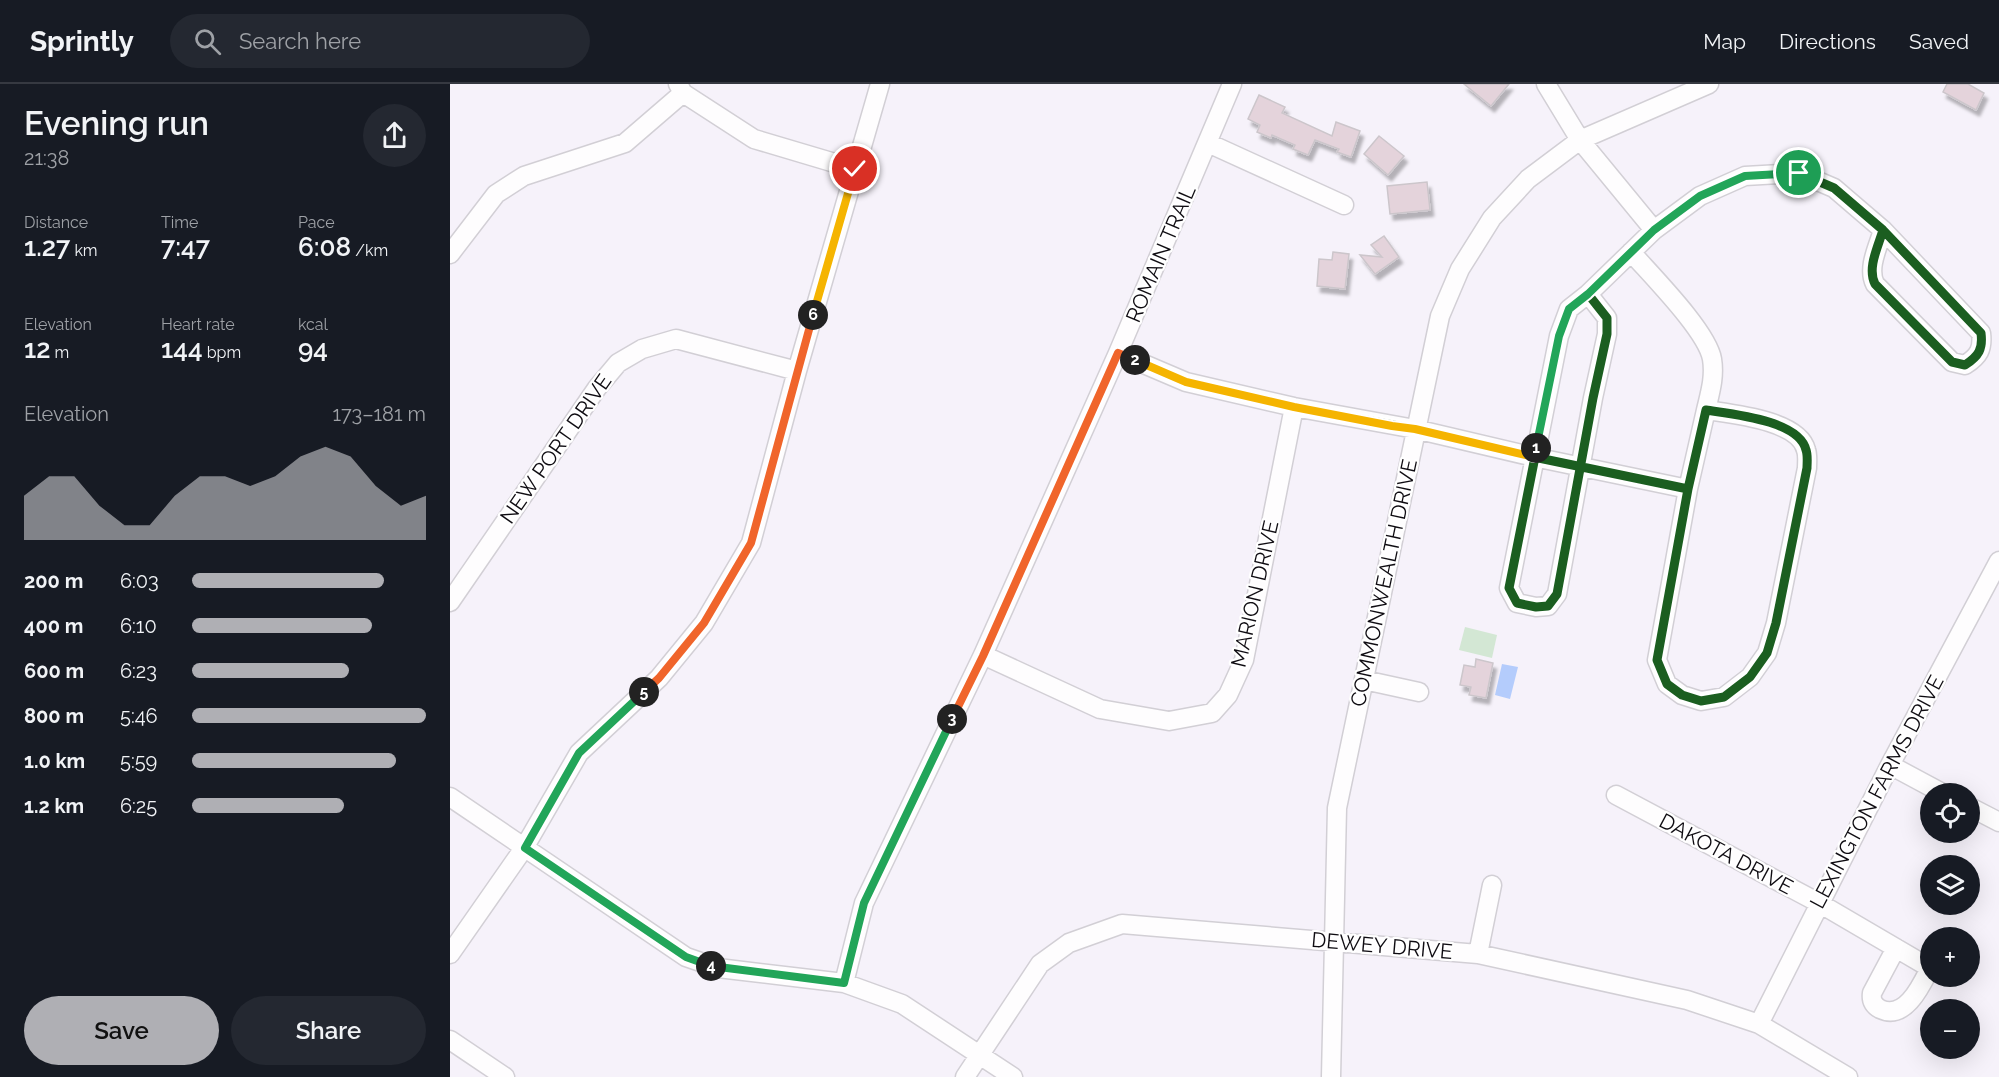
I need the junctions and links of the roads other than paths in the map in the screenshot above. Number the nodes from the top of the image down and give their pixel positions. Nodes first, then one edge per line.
1 (880, 84) edge
2 (1232, 84) edge
3 (1546, 84) edge
4 (1709, 84) edge
5 (680, 89) edge
6 (1580, 140) junction
7 (1208, 143) junction
8 (855, 169) junction
9 (1344, 205) dead end
10 (1654, 230) junction
11 (1883, 230) junction
12 (1631, 252) junction
13 (450, 254) edge
14 (1588, 294) junction
15 (1118, 353) junction
16 (797, 371) junction
17 (1294, 407) junction
18 (1706, 410) junction
19 (1415, 429) junction
20 (1534, 457) junction
21 (1580, 467) junction
22 (1688, 489) junction
23 (1999, 561) edge
24 (450, 602) edge
25 (983, 656) junction
26 (1364, 680) junction
27 (1419, 692) dead end
28 (1890, 765) junction
29 (1924, 783) edge
30 (1616, 795) dead end
31 (450, 798) edge
32 (1980, 812) edge
33 (1999, 822) edge
34 (525, 848) junction
35 (1492, 885) dead end
36 (1819, 903) junction
37 (1335, 942) junction
38 (1896, 948) junction
39 (450, 954) edge
40 (1478, 954) junction
41 (1920, 962) edge
42 (844, 983) junction
43 (1920, 987) edge
44 (1759, 1024) junction
45 (450, 1040) edge
46 (979, 1055) junction
47 (505, 1077) edge
48 (965, 1077) edge
49 (1013, 1077) edge
50 (1330, 1077) edge
51 (1848, 1077) edge

1 - 8 street
2 - 7 street, ROMAIN TRAIL
3 - 6 street
4 - 6 street, COMMONWEALTH DRIVE
5 - 8 street
5 - 13 street
6 - 10 street
6 - 19 street, COMMONWEALTH DRIVE
7 - 9 street
7 - 15 street, ROMAIN TRAIL
8 - 16 street
10 - 11 street
10 - 12 street
11 - 11 street
12 - 14 street
12 - 18 street
14 - 20 street
14 - 21 street
15 - 17 street
15 - 25 street, ROMAIN TRAIL
16 - 24 street, NEW PORT DRIVE
16 - 34 street
17 - 19 street
17 - 25 street, MARION DRIVE
18 - 22 street
18 - 22 street
19 - 20 street
19 - 26 street, COMMONWEALTH DRIVE
20 - 21 street
20 - 21 street
21 - 22 street
23 - 28 street, LEXINGTON FARMS DRIVE
25 - 42 street, ROMAIN TRAIL
26 - 27 street
26 - 37 street, COMMONWEALTH DRIVE
28 - 29 street
28 - 36 street, LEXINGTON FARMS DRIVE
30 - 36 street, DAKOTA DRIVE
31 - 34 street
32 - 33 street
34 - 39 street
34 - 42 street
35 - 40 street
36 - 38 street, DAKOTA DRIVE
36 - 44 street, LEXINGTON FARMS DRIVE
37 - 40 street, DEWEY DRIVE
37 - 46 street, DEWEY DRIVE
37 - 50 street, COMMONWEALTH DRIVE
38 - 41 street, DAKOTA DRIVE
38 - 43 street
40 - 44 street, DEWEY DRIVE
42 - 46 street
44 - 51 street, DEWEY DRIVE
45 - 47 street
46 - 48 street, DEWEY DRIVE
46 - 49 street

